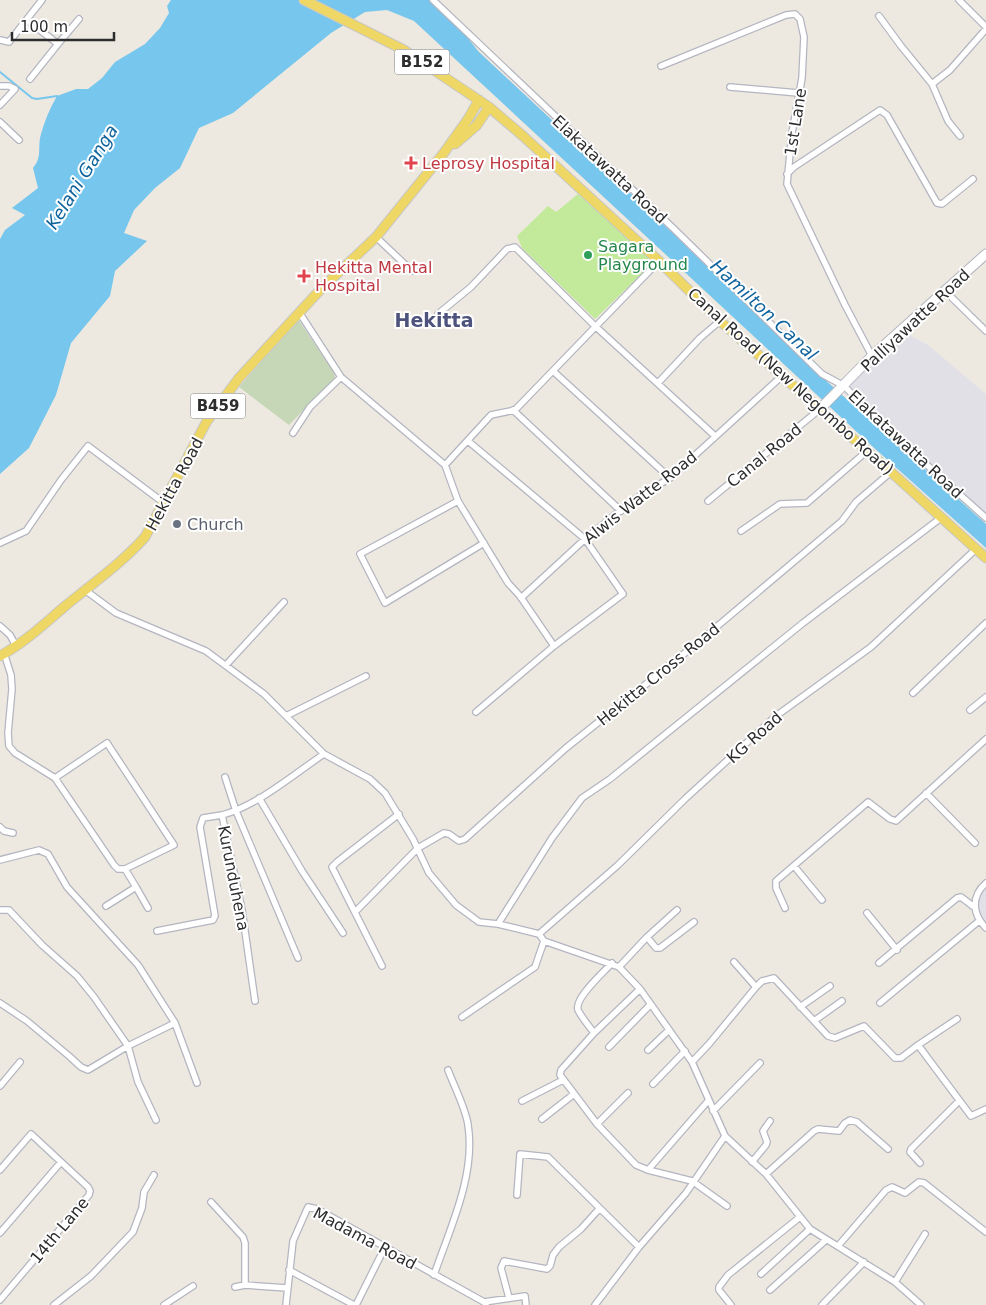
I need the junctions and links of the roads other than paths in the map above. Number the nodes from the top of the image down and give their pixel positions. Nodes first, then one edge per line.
1 (42, 0) edge
2 (304, 0) edge
3 (433, 0) edge
4 (959, 0) edge
5 (880, 16) dead end
6 (79, 19) dead end
7 (27, 20) junction
8 (986, 28) edge
9 (0, 40) edge
10 (58, 44) junction
11 (661, 66) dead end
12 (30, 79) dead end
13 (932, 84) junction
14 (0, 86) edge
15 (730, 87) dead end
16 (798, 94) junction
17 (479, 100) junction
18 (0, 105) edge
19 (489, 107) junction
20 (0, 122) edge
21 (960, 136) dead end
22 (19, 140) dead end
23 (443, 154) junction
24 (787, 175) junction
25 (973, 179) dead end
26 (376, 237) junction
27 (986, 254) edge
28 (659, 261) junction
29 (412, 271) dead end
30 (945, 291) junction
31 (299, 312) junction
32 (438, 314) dead end
33 (720, 321) junction
34 (595, 326) junction
35 (986, 331) edge
36 (872, 356) junction
37 (553, 371) junction
38 (782, 376) junction
39 (341, 377) junction
40 (658, 383) junction
41 (844, 386) junction
42 (820, 409) junction
43 (513, 410) junction
44 (293, 433) dead end
45 (715, 436) junction
46 (468, 441) junction
47 (867, 451) junction
48 (445, 465) junction
49 (891, 472) junction
50 (670, 478) junction
51 (458, 501) junction
52 (708, 501) dead end
53 (164, 503) junction
54 (621, 511) junction
55 (942, 517) junction
56 (986, 518) edge
57 (741, 531) dead end
58 (585, 539) junction
59 (484, 543) junction
60 (0, 544) edge
61 (976, 549) junction
62 (986, 558) edge
63 (84, 590) junction
64 (521, 598) junction
65 (284, 602) dead end
66 (986, 623) edge
67 (0, 626) edge
68 (16, 646) junction
69 (554, 646) junction
70 (2, 654) edge
71 (226, 665) junction
72 (366, 676) dead end
73 (913, 692) dead end
74 (986, 697) edge
75 (970, 710) dead end
76 (476, 712) dead end
77 (286, 716) junction
78 (986, 739) edge
79 (324, 754) junction
80 (225, 777) dead end
81 (55, 778) junction
82 (926, 793) junction
83 (259, 798) junction
84 (236, 811) junction
85 (399, 814) junction
86 (222, 815) junction
87 (0, 827) edge
88 (13, 833) dead end
89 (975, 843) dead end
90 (418, 848) junction
91 (0, 860) edge
92 (794, 866) junction
93 (125, 869) junction
94 (986, 883) edge
95 (136, 887) junction
96 (822, 900) dead end
97 (106, 906) dead end
98 (974, 907) junction
99 (148, 908) dead end
100 (785, 908) dead end
101 (0, 910) edge
102 (677, 910) dead end
103 (355, 912) junction
104 (867, 913) dead end
105 (979, 921) junction
106 (694, 922) dead end
107 (498, 924) junction
108 (986, 928) edge
109 (157, 931) dead end
110 (344, 933) dead end
111 (539, 934) junction
112 (647, 937) junction
113 (544, 941) junction
114 (897, 950) junction
115 (298, 958) dead end
116 (734, 962) dead end
117 (612, 963) junction
118 (879, 963) dead end
119 (382, 966) dead end
120 (619, 966) junction
121 (830, 986) dead end
122 (756, 987) junction
123 (640, 990) junction
124 (255, 1001) dead end
125 (842, 1001) dead end
126 (0, 1003) edge
127 (880, 1003) dead end
128 (650, 1005) junction
129 (800, 1006) junction
130 (462, 1017) dead end
131 (957, 1019) dead end
132 (814, 1021) junction
133 (175, 1023) junction
134 (669, 1030) junction
135 (594, 1033) junction
136 (918, 1045) junction
137 (128, 1046) junction
138 (609, 1047) dead end
139 (648, 1050) dead end
140 (684, 1051) junction
141 (20, 1062) dead end
142 (692, 1062) junction
143 (760, 1063) dead end
144 (448, 1070) dead end
145 (562, 1080) junction
146 (197, 1083) dead end
147 (653, 1084) dead end
148 (0, 1086) edge
149 (628, 1093) dead end
150 (574, 1094) junction
151 (522, 1101) dead end
152 (708, 1101) junction
153 (959, 1101) junction
154 (986, 1109) edge
155 (713, 1111) junction
156 (542, 1119) dead end
157 (156, 1120) dead end
158 (770, 1121) dead end
159 (597, 1124) junction
160 (724, 1136) junction
161 (888, 1149) dead end
162 (61, 1162) junction
163 (752, 1162) junction
164 (920, 1163) dead end
165 (0, 1170) edge
166 (648, 1170) junction
167 (766, 1174) junction
168 (154, 1175) dead end
169 (692, 1181) junction
170 (517, 1196) dead end
171 (211, 1202) dead end
172 (727, 1206) dead end
173 (599, 1209) junction
174 (800, 1217) junction
175 (810, 1229) junction
176 (986, 1232) edge
177 (0, 1233) edge
178 (925, 1234) dead end
179 (826, 1240) junction
180 (838, 1246) junction
181 (385, 1247) junction
182 (639, 1247) junction
183 (864, 1262) junction
184 (289, 1270) junction
185 (434, 1274) junction
186 (761, 1274) dead end
187 (895, 1282) junction
188 (245, 1285) junction
189 (193, 1286) dead end
190 (234, 1287) dead end
191 (287, 1288) junction
192 (770, 1290) dead end
193 (509, 1298) junction
194 (0, 1300) edge
195 (485, 1303) edge
196 (54, 1305) edge
197 (164, 1305) edge
198 (286, 1305) edge
199 (355, 1305) edge
200 (526, 1305) edge
201 (595, 1305) edge
202 (731, 1305) edge
203 (822, 1305) edge
204 (921, 1305) edge

1 - 7 street
2 - 17 main road, Canal Road (New Negombo Road) / B152
3 - 41 street, Elakatawatta Road
4 - 8 street
5 - 13 street
6 - 10 street
7 - 9 street
7 - 10 street
8 - 13 street
10 - 12 street
11 - 16 street, 1st Lane
13 - 21 street
14 - 18 street
15 - 16 street
16 - 24 street, 1st Lane
17 - 19 main road, Canal Road (New Negombo Road) / B152
17 - 23 main road, Hekitta Road / B459
19 - 23 main road, Hekitta Road / B459
19 - 28 main road, Canal Road (New Negombo Road) / B152
20 - 22 street
23 - 26 main road, Hekitta Road / B459
24 - 25 street
24 - 36 street, 1st Lane
26 - 29 street
26 - 31 main road, Hekitta Road / B459
27 - 30 street, Palliyawatte Road
28 - 33 main road, Canal Road (New Negombo Road) / B152
28 - 34 street
30 - 35 street
30 - 36 street, Palliyawatte Road
31 - 39 street
31 - 53 main road, Hekitta Road / B459
32 - 34 street
33 - 38 main road, Canal Road (New Negombo Road) / B152
33 - 40 street
34 - 37 street
34 - 40 street
36 - 41 street, Palliyawatte Road
37 - 43 street
37 - 50 street
38 - 42 main road, Canal Road (New Negombo Road) / B152
38 - 45 street, Alwis Watte Road
39 - 44 street
39 - 48 street
40 - 45 street
41 - 42 street, Palliyawatte Road
41 - 56 street, Elakatawatta Road
42 - 47 main road, Canal Road (New Negombo Road) / B152
42 - 52 street, Canal Road
43 - 46 street
43 - 54 street
45 - 50 street, Alwis Watte Road
46 - 48 street
46 - 58 street
47 - 49 main road, Canal Road (New Negombo Road) / B152
47 - 57 street
48 - 51 street
49 - 55 main road, Canal Road (New Negombo Road) / B152
49 - 90 street, Hekitta Cross Road
50 - 54 street, Alwis Watte Road
51 - 59 street
51 - 59 street
53 - 60 street
53 - 63 main road, Hekitta Road / B459
54 - 58 street, Alwis Watte Road
55 - 61 main road, Canal Road (New Negombo Road) / B152
55 - 107 street
58 - 64 street, Alwis Watte Road
58 - 69 street
59 - 64 street
61 - 62 main road, Canal Road (New Negombo Road) / B152
61 - 111 street, KG Road
63 - 68 main road, Hekitta Road / B459
63 - 71 street
64 - 69 street
65 - 71 street
66 - 73 street
67 - 68 street
68 - 70 main road, Hekitta Road / B459
69 - 76 street
70 - 81 street
71 - 77 street
72 - 77 street
74 - 75 street
77 - 79 street
78 - 82 street
79 - 83 street, Kurunduhena
79 - 85 street
80 - 84 street
81 - 93 street
81 - 93 street
82 - 89 street
82 - 92 street
83 - 84 street, Kurunduhena
83 - 110 street
84 - 86 street, Kurunduhena
84 - 115 street
85 - 90 street
85 - 103 street
86 - 109 street
86 - 124 street, Kurunduhena
87 - 88 street
90 - 103 street
90 - 107 street
91 - 133 street
92 - 96 street
92 - 100 street
93 - 95 street
94 - 98 street
95 - 97 street
95 - 99 street
98 - 105 street
98 - 114 street
101 - 137 street
102 - 112 street
103 - 119 street
104 - 114 street
105 - 108 street
105 - 127 street
106 - 112 street
107 - 111 street
111 - 113 street
112 - 120 street
113 - 117 street
113 - 130 street
114 - 118 street
116 - 122 street
117 - 120 street
117 - 135 street
120 - 123 street
121 - 129 street
122 - 129 street
122 - 142 street
123 - 128 street
123 - 135 street
125 - 132 street
126 - 137 street
128 - 134 street
128 - 138 street
129 - 132 street
131 - 136 street
132 - 136 street
133 - 137 street
133 - 146 street
134 - 139 street
134 - 140 street
135 - 145 street
136 - 153 street
137 - 157 street
140 - 142 street
140 - 147 street
141 - 148 street
142 - 152 street
143 - 155 street
144 - 185 street
145 - 150 street
145 - 151 street
149 - 159 street
150 - 156 street
150 - 159 street
152 - 155 street
152 - 166 street
153 - 154 street
153 - 164 street
155 - 160 street
158 - 163 street
159 - 166 street
160 - 163 street
160 - 169 street
161 - 167 street
162 - 165 street, 14th Lane
162 - 177 street
162 - 194 street, 14th Lane
163 - 167 street
166 - 169 street
167 - 174 street
168 - 196 street
169 - 172 street
169 - 182 street
170 - 173 street
171 - 188 street
173 - 182 street
173 - 193 street
174 - 175 street
174 - 202 street
175 - 179 street
175 - 186 street
176 - 180 street
178 - 187 street
179 - 180 street
179 - 192 street
180 - 183 street
181 - 184 street, Madama Road
181 - 185 street, Madama Road
181 - 199 street
182 - 201 street
183 - 187 street
183 - 203 street
184 - 191 street, Madama Road
184 - 199 street
185 - 195 street, Madama Road
187 - 204 street
188 - 190 street
188 - 191 street
189 - 197 street
191 - 198 street, Madama Road
193 - 195 street
193 - 200 street

